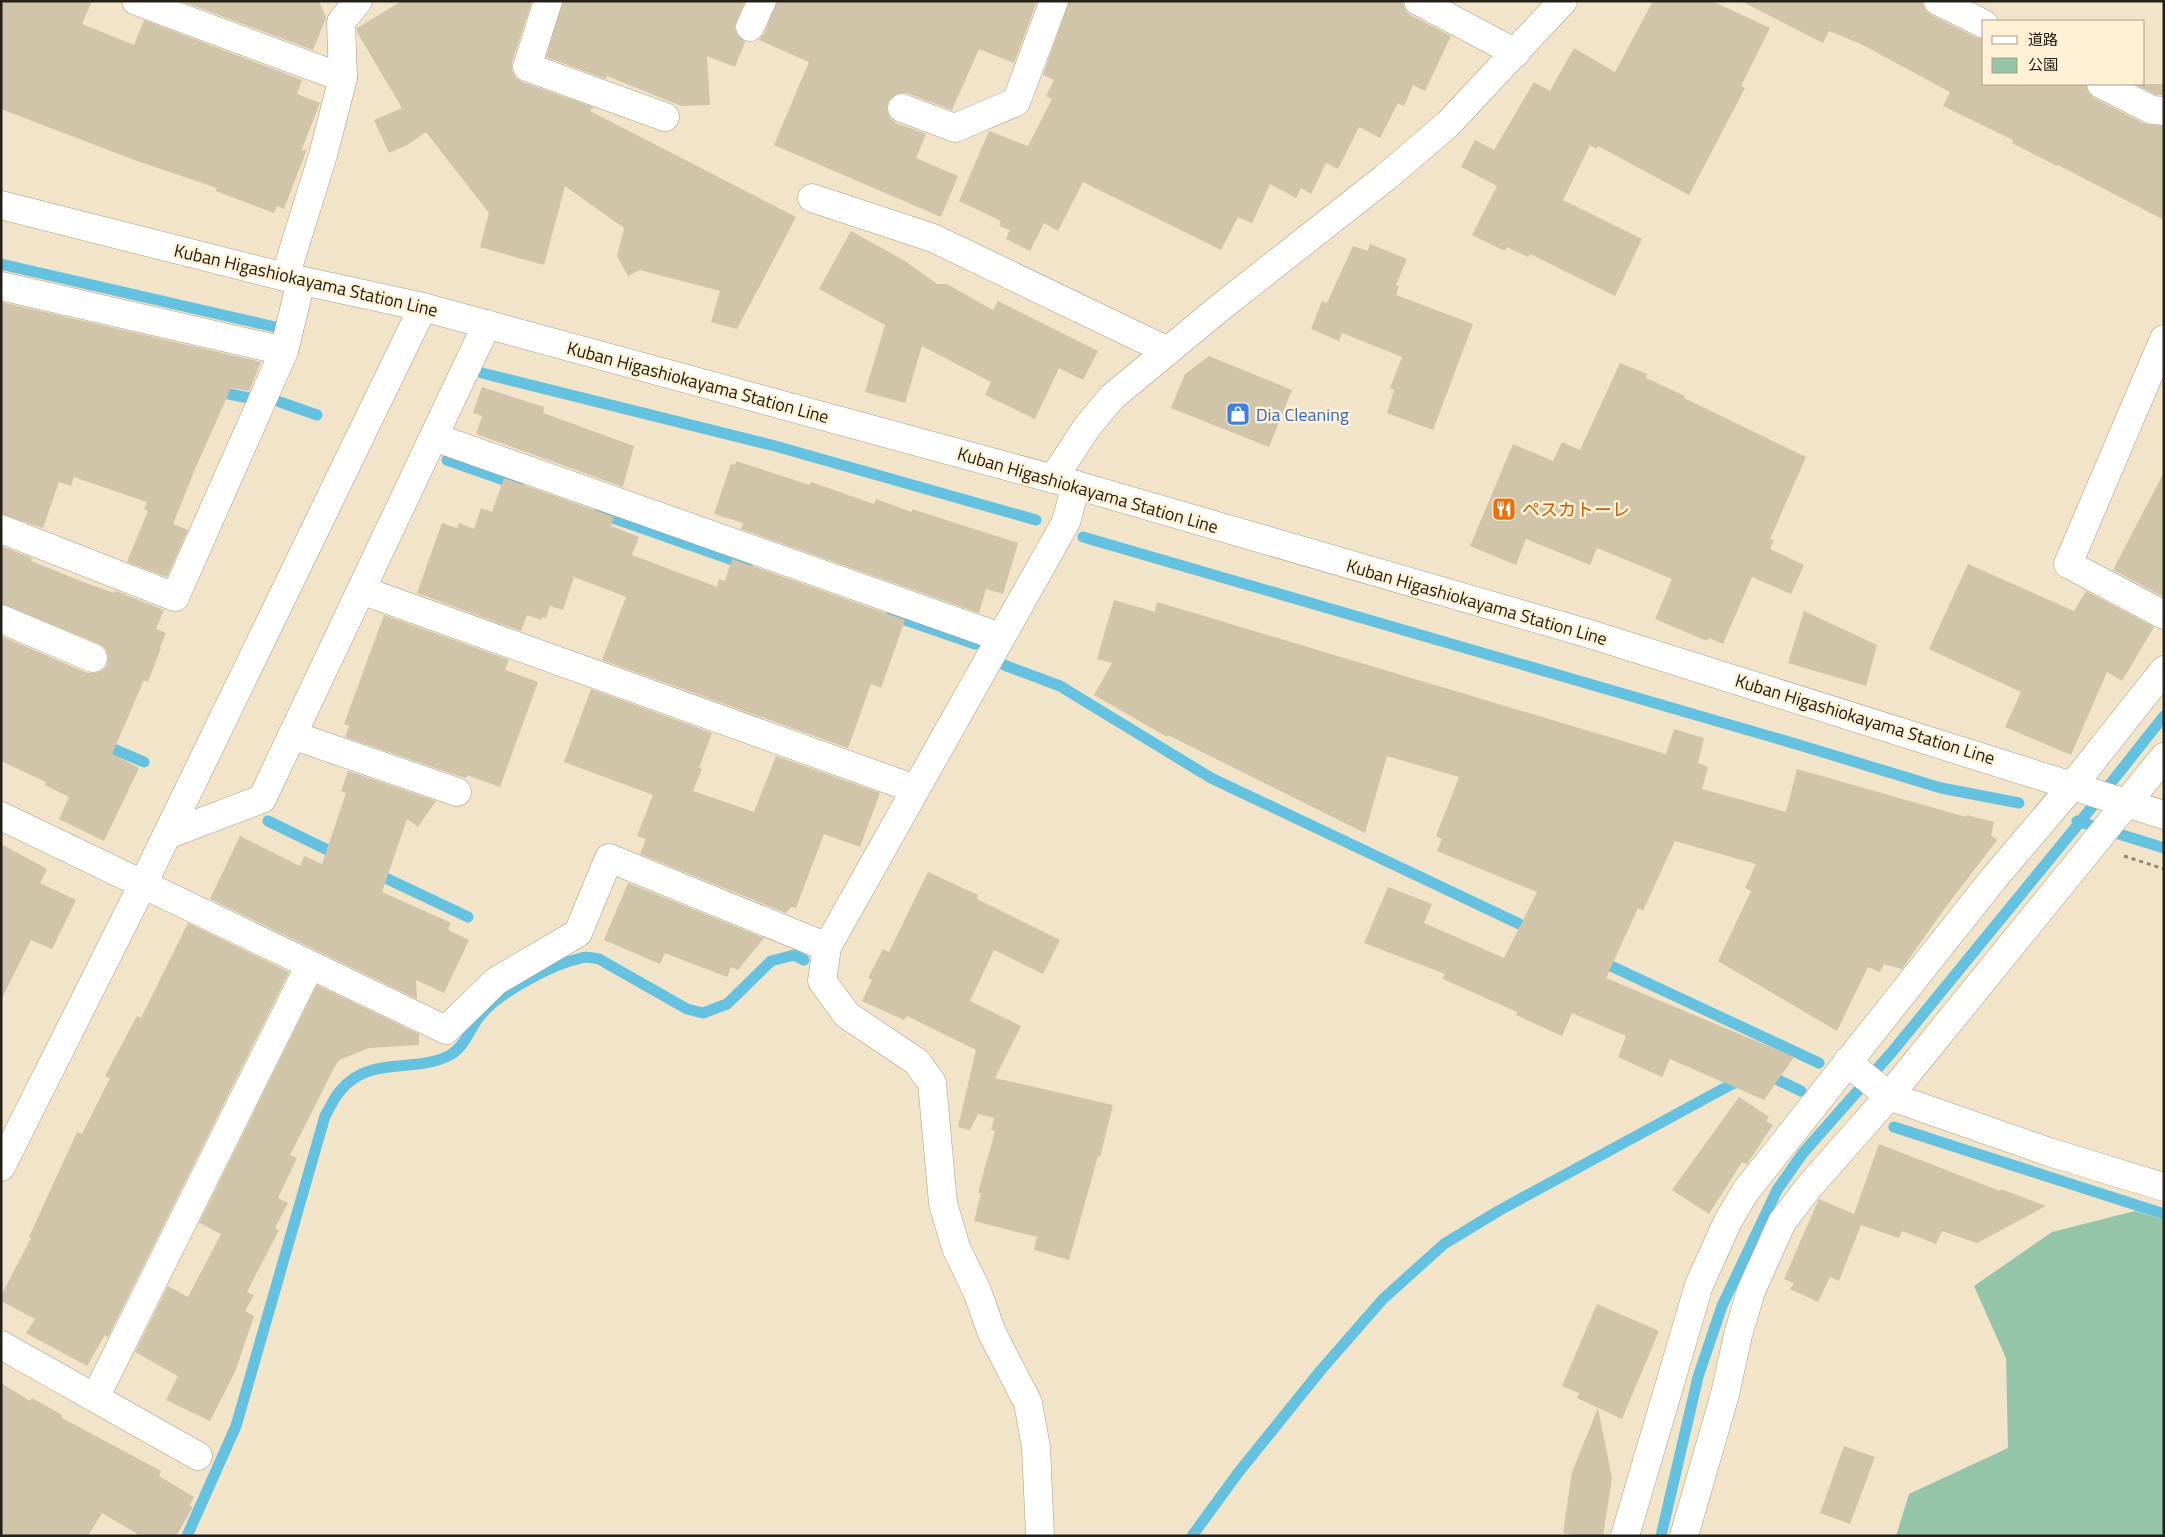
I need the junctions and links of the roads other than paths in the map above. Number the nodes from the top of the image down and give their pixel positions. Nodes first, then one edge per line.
1 (136, 1) edge
2 (358, 1) edge
3 (548, 1) edge
4 (762, 1) edge
5 (1054, 1) edge
6 (1418, 1) edge
7 (1563, 1) edge
8 (1938, 1) edge
9 (1982, 23) edge
10 (750, 27) dead end
11 (1516, 53) junction
12 (343, 78) junction
13 (2103, 85) edge
14 (902, 108) dead end
15 (2164, 111) edge
16 (665, 117) dead end
17 (812, 198) dead end
18 (1, 205) edge
19 (293, 279) junction
20 (1, 286) edge
21 (423, 307) junction
22 (487, 324) junction
23 (2164, 339) edge
24 (284, 351) junction
25 (1168, 351) junction
26 (434, 436) junction
27 (1064, 482) junction
28 (1, 529) edge
29 (361, 590) junction
30 (2164, 615) edge
31 (1, 619) edge
32 (1000, 637) junction
33 (93, 658) dead end
34 (2164, 670) edge
35 (292, 735) junction
36 (2164, 756) edge
37 (2082, 788) junction
38 (914, 789) junction
39 (457, 792) dead end
40 (2120, 808) junction
41 (2164, 815) edge
42 (1, 816) edge
43 (167, 835) junction
44 (143, 884) junction
45 (826, 947) junction
46 (310, 965) junction
47 (1869, 1080) junction
48 (1, 1167) edge
49 (2164, 1187) edge
50 (1, 1346) edge
51 (95, 1398) junction
52 (198, 1456) dead end
53 (1040, 1536) edge
54 (1625, 1536) edge
55 (1684, 1536) edge

1 - 12 street
2 - 12 street
3 - 16 street
4 - 10 street
5 - 14 street
6 - 11 street
7 - 11 street
8 - 9 street
11 - 25 street
12 - 19 street
13 - 15 street
17 - 25 street
18 - 19 street, Kuban Higashiokayama Station Line
19 - 21 street, Kuban Higashiokayama Station Line
19 - 24 street
20 - 24 street
21 - 22 street, Kuban Higashiokayama Station Line
21 - 43 street
22 - 26 street
22 - 27 street, Kuban Higashiokayama Station Line
23 - 30 street
24 - 28 street
25 - 27 street
26 - 29 street
26 - 32 street
27 - 32 street
27 - 37 street, Kuban Higashiokayama Station Line
29 - 35 street
29 - 38 street
31 - 33 street
32 - 38 street
34 - 37 street
35 - 39 street
35 - 43 street
36 - 40 street
37 - 40 street, Kuban Higashiokayama Station Line
37 - 47 street
38 - 45 street
40 - 41 street, Kuban Higashiokayama Station Line
40 - 47 street
42 - 44 street
43 - 44 street
44 - 46 street
44 - 48 street
45 - 46 street
45 - 53 street
46 - 51 street
47 - 49 street
47 - 54 street
47 - 55 street
50 - 51 street
51 - 52 street

